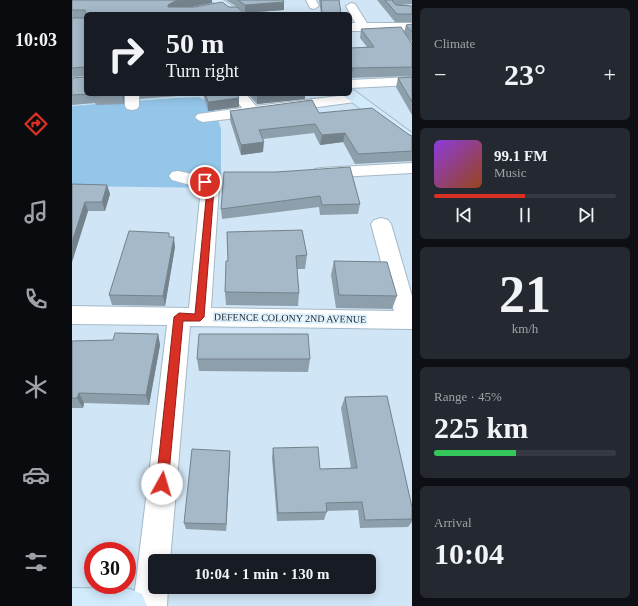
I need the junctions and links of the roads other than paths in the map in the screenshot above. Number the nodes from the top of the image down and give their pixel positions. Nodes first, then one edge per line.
1 (217, 5) edge
2 (351, 6) dead end
3 (233, 12) edge
4 (352, 26) edge
5 (363, 27) junction
6 (412, 27) edge
7 (412, 81) edge
8 (352, 84) edge
9 (241, 96) edge
10 (352, 96) edge
11 (253, 112) junction
12 (203, 117) dead end
13 (412, 140) edge
14 (412, 168) edge
15 (304, 174) edge
16 (178, 176) dead end
17 (381, 224) dead end
18 (72, 315) edge
19 (189, 317) junction
20 (410, 320) edge
21 (72, 605) edge
22 (130, 606) edge
23 (150, 606) edge

1 - 3 street
2 - 5 street
4 - 5 street
5 - 6 street
7 - 8 street
9 - 11 street
10 - 11 street
10 - 13 street
11 - 12 street
14 - 15 street
16 - 19 street
17 - 20 street
18 - 19 street, DEFENCE COLONY 2ND AVENUE
19 - 20 street, DEFENCE COLONY 2ND AVENUE
19 - 23 street
21 - 22 street

